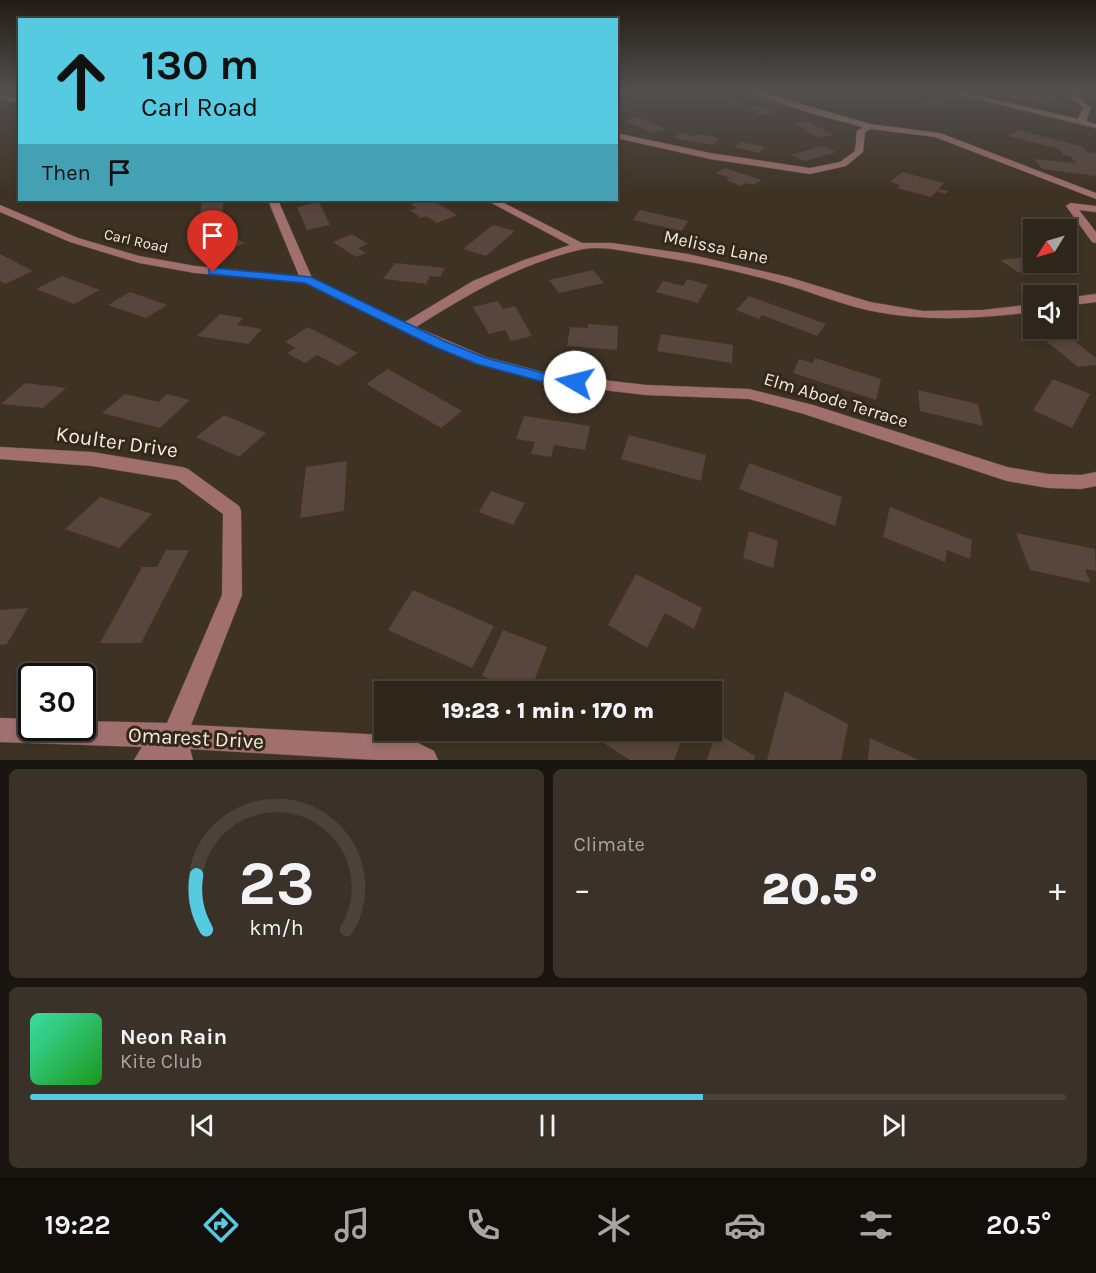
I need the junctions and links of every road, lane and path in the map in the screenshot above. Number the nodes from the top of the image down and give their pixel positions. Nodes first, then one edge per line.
1 (864, 124) edge
2 (870, 126) junction
3 (618, 135) edge
4 (1096, 196) edge
5 (273, 201) edge
6 (493, 201) edge
7 (0, 208) edge
8 (1096, 209) edge
9 (1096, 240) edge
10 (580, 246) junction
11 (307, 280) junction
12 (1096, 298) edge
13 (1077, 301) edge
14 (1023, 309) edge
15 (406, 327) junction
16 (0, 453) edge
17 (1096, 479) edge
18 (0, 730) edge
19 (177, 748) edge
20 (147, 760) edge
21 (425, 760) edge

1 - 2 street
2 - 3 street
2 - 4 street
5 - 11 street
6 - 10 street
7 - 11 street, Carl Road
8 - 9 street
10 - 14 street, Melissa Lane
10 - 15 street, Melissa Lane
11 - 15 street, Elm Abode Terrace
12 - 13 street
15 - 17 street, Elm Abode Terrace
16 - 19 street, Koulter Drive
18 - 19 street, Omarest Drive
19 - 20 street
19 - 21 street, Omarest Drive

